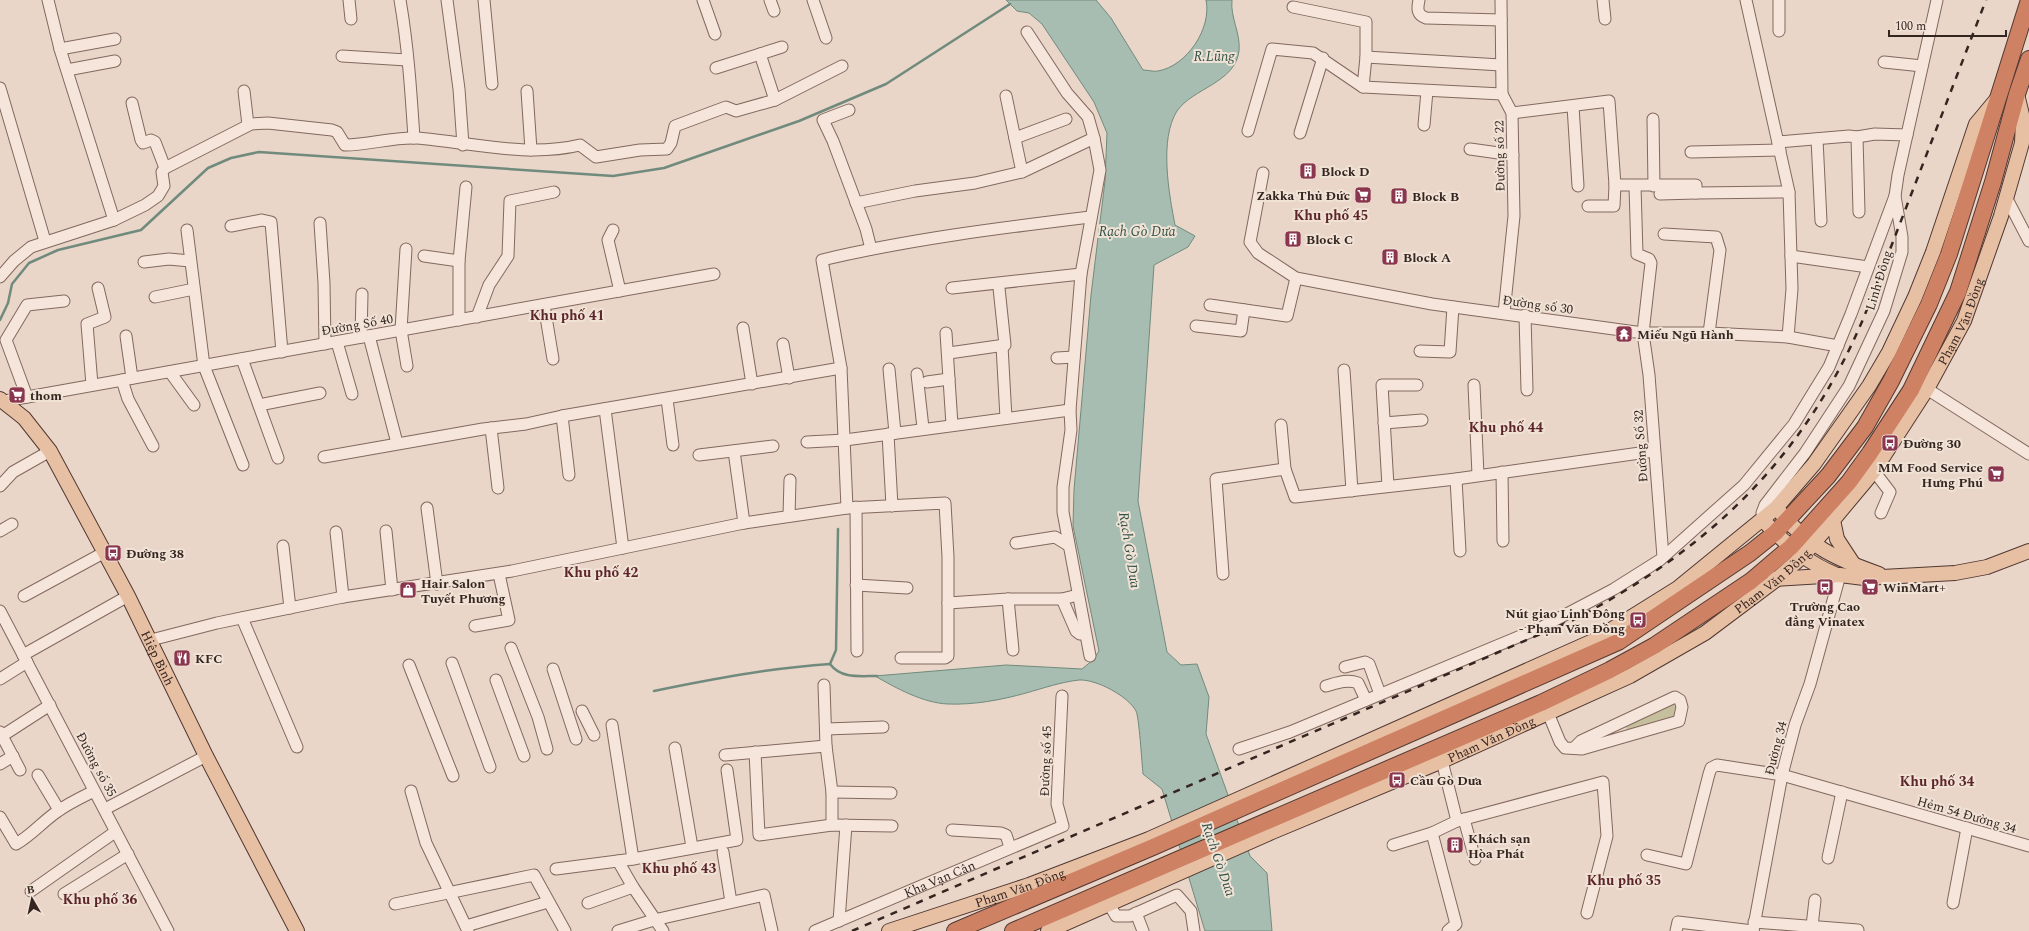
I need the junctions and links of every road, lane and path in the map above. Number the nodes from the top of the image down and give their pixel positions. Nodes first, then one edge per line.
1 (48, 0) edge
2 (349, 0) edge
3 (400, 0) edge
4 (448, 0) edge
5 (484, 0) edge
6 (703, 0) edge
7 (770, 0) edge
8 (813, 0) edge
9 (1419, 0) edge
10 (1501, 0) edge
11 (1603, 0) edge
12 (1746, 0) edge
13 (1779, 0) edge
14 (1937, 0) edge
15 (2029, 0) edge
16 (1293, 8) dead end
17 (774, 11) dead end
18 (351, 19) dead end
19 (1605, 19) dead end
20 (1501, 20) junction
21 (1779, 31) dead end
22 (1027, 32) dead end
23 (715, 34) dead end
24 (826, 38) dead end
25 (115, 39) dead end
26 (782, 47) dead end
27 (60, 49) junction
28 (760, 54) junction
29 (342, 56) dead end
30 (1366, 57) junction
31 (1323, 58) junction
32 (2029, 59) edge
33 (407, 60) junction
34 (116, 61) dead end
35 (1884, 62) dead end
36 (1502, 65) junction
37 (842, 66) dead end
38 (1922, 66) junction
39 (716, 68) dead end
40 (67, 70) junction
41 (492, 84) dead end
42 (1363, 87) junction
43 (0, 88) edge
44 (244, 91) dead end
45 (527, 91) dead end
46 (1426, 91) junction
47 (1502, 94) junction
48 (2017, 94) junction
49 (1006, 96) dead end
50 (1998, 97) junction
51 (775, 100) junction
52 (132, 103) dead end
53 (1573, 106) junction
54 (848, 110) dead end
55 (1512, 113) junction
56 (1066, 119) dead end
57 (1653, 119) dead end
58 (248, 125) junction
59 (1424, 125) dead end
60 (1248, 131) dead end
61 (1300, 133) dead end
62 (1907, 135) junction
63 (1857, 137) junction
64 (414, 138) junction
65 (1015, 138) junction
66 (1094, 138) junction
67 (1818, 139) junction
68 (2026, 140) edge
69 (463, 144) junction
70 (1779, 146) junction
71 (1470, 149) dead end
72 (531, 150) junction
73 (1691, 152) dead end
74 (1513, 155) junction
75 (165, 168) junction
76 (1022, 172) junction
77 (1263, 173) dead end
78 (1615, 185) junction
79 (1578, 186) dead end
80 (1635, 186) junction
81 (466, 188) dead end
82 (1657, 190) junction
83 (554, 192) dead end
84 (1789, 192) junction
85 (1696, 194) junction
86 (1895, 196) junction
87 (2006, 197) junction
88 (856, 203) junction
89 (1588, 206) dead end
90 (1859, 212) dead end
91 (1090, 217) junction
92 (114, 220) junction
93 (1821, 221) dead end
94 (320, 223) dead end
95 (231, 226) dead end
96 (187, 230) dead end
97 (613, 230) dead end
98 (1664, 234) dead end
99 (46, 241) junction
100 (2029, 242) edge
101 (406, 249) dead end
102 (871, 249) junction
103 (424, 256) dead end
104 (1791, 256) junction
105 (190, 261) junction
106 (459, 261) junction
107 (144, 262) dead end
108 (1868, 268) junction
109 (714, 274) dead end
110 (1081, 274) junction
111 (0, 277) edge
112 (1296, 278) junction
113 (98, 288) dead end
114 (952, 288) dead end
115 (1000, 288) dead end
116 (194, 289) junction
117 (620, 291) junction
118 (362, 294) dead end
119 (155, 298) dead end
120 (64, 301) dead end
121 (544, 305) junction
122 (1210, 305) dead end
123 (1452, 307) junction
124 (1244, 310) junction
125 (1504, 312) junction
126 (1525, 315) junction
127 (477, 317) junction
128 (459, 320) junction
129 (1196, 326) dead end
130 (743, 328) dead end
131 (401, 330) junction
132 (946, 333) dead end
133 (1643, 333) junction
134 (1709, 333) junction
135 (126, 336) dead end
136 (365, 337) junction
137 (1788, 337) junction
138 (337, 342) junction
139 (325, 344) junction
140 (783, 344) dead end
141 (1002, 346) junction
142 (1838, 346) junction
143 (1420, 351) dead end
144 (282, 352) junction
145 (949, 353) junction
146 (1074, 357) junction
147 (1057, 358) dead end
148 (242, 359) junction
149 (553, 359) dead end
150 (204, 366) junction
151 (407, 366) dead end
152 (841, 368) junction
153 (889, 369) dead end
154 (1344, 370) dead end
155 (170, 372) junction
156 (917, 374) dead end
157 (789, 378) junction
158 (127, 379) junction
159 (949, 379) junction
160 (927, 382) dead end
161 (752, 384) junction
162 (1417, 385) dead end
163 (1474, 385) dead end
164 (92, 386) junction
165 (1927, 389) junction
166 (1527, 390) dead end
167 (320, 393) dead end
168 (352, 394) dead end
169 (27, 397) junction
170 (667, 399) junction
171 (3, 400) edge
172 (194, 405) dead end
173 (259, 405) junction
174 (605, 409) junction
175 (1070, 410) junction
176 (562, 416) junction
177 (1006, 418) junction
178 (1422, 420) dead end
179 (1384, 423) junction
180 (952, 425) junction
181 (1281, 425) dead end
182 (491, 428) junction
183 (923, 428) junction
184 (891, 433) junction
185 (845, 440) junction
186 (807, 442) dead end
187 (397, 443) junction
188 (673, 444) dead end
189 (153, 446) dead end
190 (773, 446) dead end
191 (50, 451) junction
192 (734, 451) junction
193 (1654, 451) junction
194 (2029, 454) edge
195 (699, 455) dead end
196 (324, 457) dead end
197 (278, 458) dead end
198 (243, 465) dead end
199 (1285, 469) junction
200 (1874, 471) junction
201 (1502, 472) junction
202 (569, 475) dead end
203 (1478, 475) junction
204 (1456, 479) junction
205 (790, 480) dead end
206 (0, 486) edge
207 (1388, 486) junction
208 (498, 488) dead end
209 (1352, 491) junction
210 (1830, 504) junction
211 (892, 506) junction
212 (1770, 506) junction
213 (852, 507) junction
214 (427, 508) dead end
215 (1881, 513) dead end
216 (789, 516) junction
217 (1763, 520) junction
218 (1833, 520) junction
219 (1787, 521) junction
220 (744, 523) junction
221 (12, 524) dead end
222 (0, 531) edge
223 (386, 531) dead end
224 (336, 532) dead end
225 (1774, 533) junction
226 (1739, 540) junction
227 (1807, 540) junction
228 (1503, 541) dead end
229 (1016, 543) dead end
230 (1068, 545) junction
231 (283, 546) dead end
232 (623, 548) junction
233 (1460, 551) dead end
234 (1797, 551) junction
235 (2029, 551) edge
236 (105, 552) junction
237 (1663, 556) junction
238 (1854, 565) junction
239 (499, 574) junction
240 (1223, 574) dead end
241 (1840, 576) junction
242 (1883, 576) junction
243 (1777, 579) junction
244 (1751, 581) junction
245 (437, 584) junction
246 (856, 585) junction
247 (907, 588) dead end
248 (392, 590) junction
249 (1078, 594) junction
250 (24, 596) dead end
251 (128, 596) junction
252 (343, 596) junction
253 (1008, 599) junction
254 (1062, 599) junction
255 (948, 603) junction
256 (290, 608) junction
257 (0, 611) edge
258 (242, 618) junction
259 (475, 626) dead end
260 (1085, 634) junction
261 (150, 640) junction
262 (511, 648) dead end
263 (1013, 650) dead end
264 (857, 651) dead end
265 (1090, 656) dead end
266 (25, 658) junction
267 (901, 658) dead end
268 (452, 663) dead end
269 (409, 665) dead end
270 (1345, 667) dead end
271 (553, 669) dead end
272 (1624, 671) junction
273 (0, 679) edge
274 (496, 680) dead end
275 (824, 685) dead end
276 (1326, 686) dead end
277 (1380, 694) junction
278 (1062, 696) dead end
279 (1366, 700) junction
280 (50, 705) junction
281 (582, 711) dead end
282 (1548, 713) junction
283 (612, 725) dead end
284 (883, 727) dead end
285 (826, 729) junction
286 (1, 734) edge
287 (594, 735) dead end
288 (576, 739) dead end
289 (826, 746) junction
290 (297, 747) dead end
291 (675, 748) dead end
292 (1574, 748) junction
293 (548, 749) dead end
294 (1239, 749) dead end
295 (755, 752) junction
296 (725, 755) dead end
297 (13, 756) junction
298 (206, 756) junction
299 (524, 756) dead end
300 (1442, 761) junction
301 (0, 764) edge
302 (490, 767) dead end
303 (20, 770) dead end
304 (727, 770) dead end
305 (1782, 775) junction
306 (38, 776) dead end
307 (453, 776) dead end
308 (94, 790) junction
309 (412, 791) dead end
310 (832, 792) junction
311 (1842, 792) junction
312 (891, 793) dead end
313 (1256, 796) junction
314 (105, 809) junction
315 (59, 810) junction
316 (0, 817) edge
317 (1461, 820) junction
318 (832, 825) junction
319 (846, 825) junction
320 (892, 826) dead end
321 (1063, 826) joint
322 (1270, 827) junction
323 (1967, 828) junction
324 (952, 830) dead end
325 (115, 832) junction
326 (1432, 832) junction
327 (1151, 843) junction
328 (1393, 845) dead end
329 (2029, 846) edge
330 (692, 847) junction
331 (1010, 847) junction
332 (723, 852) dead end
333 (128, 854) junction
334 (1647, 855) dead end
335 (1131, 856) junction
336 (1828, 858) dead end
337 (633, 859) junction
338 (1475, 860) dead end
339 (618, 861) junction
340 (1086, 864) junction
341 (556, 869) dead end
342 (1164, 873) junction
343 (633, 887) junction
344 (31, 891) dead end
345 (64, 894) dead end
346 (449, 894) junction
347 (1815, 900) dead end
348 (548, 902) junction
349 (730, 902) junction
350 (588, 903) dead end
351 (1953, 903) dead end
352 (395, 904) dead end
353 (1109, 904) junction
354 (1136, 913) junction
355 (1587, 913) dead end
356 (655, 920) junction
357 (839, 921) junction
358 (1812, 926) junction
359 (1753, 928) edge
360 (467, 929) edge
361 (1858, 930) edge
362 (168, 931) edge
363 (297, 931) edge
364 (565, 931) edge
365 (618, 931) edge
366 (663, 931) edge
367 (772, 931) edge
368 (815, 931) edge
369 (889, 931) edge
370 (955, 931) edge
371 (1013, 931) edge
372 (1048, 931) edge
373 (1143, 931) edge
374 (1194, 931) edge
375 (1448, 931) edge
376 (1676, 931) edge

1 - 27 street
2 - 18 street
3 - 33 street
4 - 69 street
5 - 41 street
6 - 23 street
7 - 17 street
8 - 24 street
9 - 20 street
10 - 20 street, Đường số 22
11 - 19 street
12 - 70 street
13 - 21 street
14 - 38 street, Linh Đông
15 - 50 highway
16 - 30 street
20 - 36 street, Đường số 22
22 - 66 street
25 - 27 street
26 - 28 street
27 - 40 street
28 - 39 street
28 - 51 street
29 - 33 street
30 - 36 street
30 - 42 street
31 - 42 street
31 - 60 street
31 - 61 street
32 - 48 highway, Phạm Văn Đồng
33 - 64 street
34 - 40 street
35 - 38 street
36 - 47 street, Đường số 22
37 - 51 street
38 - 62 street, Linh Đông
40 - 92 street
42 - 46 street
43 - 99 street
44 - 58 street
45 - 72 street
46 - 47 street
46 - 59 street
47 - 55 street, Đường số 22
48 - 68 main road, Phạm Văn Đồng
48 - 210 highway, Phạm Văn Đồng
49 - 65 street
50 - 212 main road
50 - 219 highway
51 - 72 street
52 - 75 street
53 - 55 street
53 - 78 street
53 - 79 street
54 - 88 street
55 - 74 street, Đường số 22
56 - 65 street
57 - 82 street
58 - 64 street
58 - 75 street
62 - 63 street
62 - 86 street, Linh Đông
63 - 67 street
63 - 90 street
64 - 69 street
65 - 76 street
66 - 76 street
66 - 91 street
67 - 70 street
67 - 93 street
68 - 87 main road, Phạm Văn Đồng
69 - 72 street
70 - 73 street
70 - 84 street
71 - 74 street
74 - 125 street, Đường số 22
75 - 92 street
76 - 88 street
77 - 112 street, Đường số 30
78 - 80 street
78 - 89 street
80 - 82 street
80 - 133 street, Đường Số 32
81 - 106 street
82 - 85 street
82 - 85 street
83 - 127 street
84 - 85 street
84 - 104 street
86 - 108 street
86 - 212 street, Linh Đông
87 - 100 street
87 - 165 main road, Phạm Văn Đồng
88 - 102 street
91 - 102 street
91 - 110 street
92 - 99 street
94 - 139 street
95 - 144 street
96 - 105 street
97 - 117 street
98 - 134 street
99 - 111 street
101 - 131 street
102 - 152 street
103 - 106 street
104 - 108 street
104 - 137 street
105 - 107 street
105 - 116 street
106 - 128 street
108 - 142 street
109 - 117 street, Đường Số 40
110 - 114 street
110 - 146 street
112 - 123 street, Đường số 30
112 - 124 street
113 - 164 street
115 - 141 street
116 - 119 street
116 - 150 street
117 - 121 street, Đường Số 40
118 - 136 street
120 - 169 street
121 - 127 street, Đường Số 40
121 - 149 street
122 - 124 street
123 - 125 street, Đường số 30
123 - 143 street
124 - 129 street
125 - 126 street, Đường số 30
126 - 133 street, Đường số 30
126 - 166 street
127 - 128 street, Đường Số 40
128 - 131 street, Đường Số 40
130 - 161 street
131 - 136 street, Đường Số 40
131 - 151 street
132 - 145 street
133 - 134 street, Đường số 30
133 - 193 street, Đường Số 32
134 - 137 street, Đường số 30
135 - 158 street
136 - 138 street, Đường Số 40
136 - 187 street
137 - 142 street, Đường số 30
138 - 139 street, Đường Số 40
138 - 168 street
139 - 144 street, Đường Số 40
140 - 157 street
141 - 145 street
141 - 177 street
142 - 237 street
144 - 148 street, Đường Số 40
145 - 159 street
146 - 147 street
146 - 175 street
148 - 150 street, Đường Số 40
148 - 173 street
150 - 155 street, Đường Số 40
150 - 198 street
152 - 157 street
152 - 185 street
153 - 184 street
154 - 209 street
155 - 158 street, Đường Số 40
155 - 172 street
156 - 183 street
157 - 161 street
158 - 164 street, Đường Số 40
158 - 189 street
159 - 160 street
159 - 180 street
161 - 170 street
162 - 179 street
163 - 203 street
164 - 169 street, Đường Số 40
165 - 194 street
165 - 200 main road, Phạm Văn Đồng
167 - 173 street
169 - 171 street, Đường Số 40
170 - 174 street
170 - 188 street
171 - 191 main road, Hiệp Bình
173 - 197 street
174 - 176 street
174 - 232 street
175 - 177 street
175 - 230 street
176 - 182 street
176 - 202 street
177 - 180 street
178 - 179 street
179 - 207 street
180 - 183 street
181 - 199 street
182 - 187 street
182 - 208 street
183 - 184 street
184 - 185 street
184 - 211 street
185 - 186 street
185 - 213 street
187 - 196 street
190 - 192 street
191 - 206 street
191 - 236 main road, Hiệp Bình
192 - 195 street
192 - 220 street
193 - 201 street
193 - 237 street, Đường Số 32
199 - 209 street
199 - 240 street
200 - 215 street
200 - 218 main road, Phạm Văn Đồng
201 - 203 street
201 - 228 street
203 - 204 street
204 - 207 street
204 - 233 street
205 - 216 street
207 - 209 street
210 - 218 highway
210 - 227 highway, Phạm Văn Đồng
211 - 213 street
211 - 255 street
212 - 217 main road
212 - 219 main road
212 - 226 street
213 - 216 street
213 - 246 street
214 - 245 street
216 - 220 street
217 - 225 main road
217 - 226 main road
218 - 227 main road, Phạm Văn Đồng
218 - 238 main road
219 - 225 highway
219 - 227 main road
220 - 232 street
221 - 222 street
223 - 248 street
224 - 252 street
225 - 234 main road
225 - 313 highway
226 - 313 main road
227 - 234 highway, Phạm Văn Đồng
227 - 238 main road
229 - 230 street
230 - 249 street
231 - 256 street
232 - 239 street
234 - 241 main road
234 - 243 main road, Phạm Văn Đồng
234 - 244 highway, Phạm Văn Đồng
235 - 242 main road
236 - 250 street
236 - 251 main road, Hiệp Bình
237 - 277 street
238 - 242 main road
239 - 245 street
239 - 259 street
241 - 242 main road
241 - 243 main road
241 - 305 street, Đường 34
243 - 244 main road
243 - 272 main road, Phạm Văn Đồng
244 - 272 highway, Phạm Văn Đồng
245 - 248 street
246 - 247 street
246 - 264 street
248 - 252 street
249 - 254 street
249 - 260 street
251 - 261 main road, Hiệp Bình
251 - 266 street
252 - 256 street
253 - 254 street
253 - 255 street
253 - 263 street
254 - 260 street
255 - 267 street
256 - 258 street
257 - 266 street, Đường số 35
258 - 261 street
258 - 290 street
260 - 265 street
261 - 298 main road, Hiệp Bình
262 - 293 street
266 - 273 street
266 - 280 street, Đường số 35
268 - 302 street
269 - 307 street
270 - 277 street
271 - 288 street
272 - 282 main road, Phạm Văn Đồng
272 - 322 highway, Phạm Văn Đồng
274 - 299 street
275 - 285 street
276 - 279 street
277 - 279 street
278 - 321 street, Đường số 45
279 - 294 street
280 - 286 street
280 - 308 street, Đường số 35
281 - 287 street
282 - 292 street
282 - 300 main road, Phạm Văn Đồng
283 - 337 street
284 - 285 street
285 - 289 street
286 - 297 street
289 - 295 street
289 - 310 street
291 - 330 street
292 - 292 street
295 - 296 street
295 - 318 street
297 - 301 street
297 - 303 street
298 - 314 street
298 - 363 main road, Hiệp Bình
300 - 317 street
300 - 322 main road, Phạm Văn Đồng
304 - 330 street
305 - 311 street, Hẻm 54 Đường 34
305 - 334 street, Hẻm 54 Đường 34
305 - 359 street, Đường 34
306 - 315 street
308 - 314 street, Đường số 35
308 - 315 street
309 - 346 street
310 - 312 street
310 - 318 street
311 - 323 street, Hẻm 54 Đường 34
311 - 336 street
313 - 327 highway
314 - 325 street, Đường số 35
315 - 316 street
317 - 326 street
317 - 338 street
317 - 355 street
318 - 319 street
319 - 320 street
319 - 357 street
321 - 331 street, Kha Vạn Cân
322 - 342 highway
323 - 329 street, Hẻm 54 Đường 34
323 - 351 street
324 - 331 street
325 - 333 street, Đường số 35
325 - 344 street
326 - 328 street
326 - 375 street
327 - 335 highway, Phạm Văn Đồng
327 - 340 main road, Phạm Văn Đồng
330 - 337 street
331 - 357 street, Kha Vạn Cân
332 - 349 street
333 - 345 street
333 - 362 street, Đường số 35
335 - 340 main road
335 - 370 highway, Phạm Văn Đồng
337 - 339 street
339 - 341 street
339 - 343 street
340 - 369 main road, Phạm Văn Đồng
342 - 353 main road
342 - 371 highway
343 - 350 street
343 - 356 street
346 - 348 street
346 - 352 street
346 - 360 street
347 - 358 street
348 - 360 street
348 - 364 street
349 - 356 street
349 - 367 street
353 - 354 street
353 - 372 main road
354 - 373 street
354 - 374 street
356 - 365 street
356 - 366 street
357 - 368 street, Kha Vạn Cân
358 - 359 street
358 - 361 street
359 - 376 street

